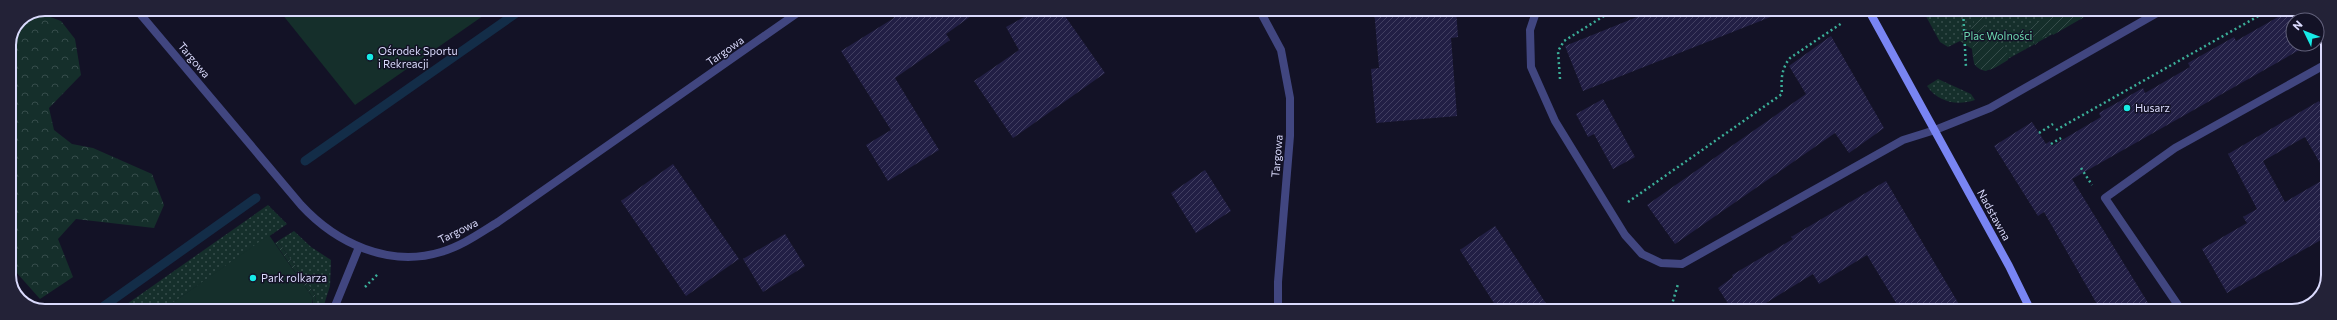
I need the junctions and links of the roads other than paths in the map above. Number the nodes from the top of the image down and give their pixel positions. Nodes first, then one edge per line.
1 (142, 16) edge
2 (793, 16) edge
3 (1263, 16) edge
4 (1535, 16) edge
5 (1872, 16) edge
6 (2152, 16) edge
7 (2321, 68) edge
8 (1935, 130) junction
9 (359, 247) junction
10 (335, 304) edge
11 (1278, 304) edge
12 (2028, 304) edge
13 (2177, 304) edge

1 - 9 street, Targowa
2 - 9 street, Targowa
3 - 11 street, Targowa
4 - 8 street
5 - 8 street
6 - 8 street
7 - 13 street
8 - 12 street, Nadstawna
9 - 10 street

